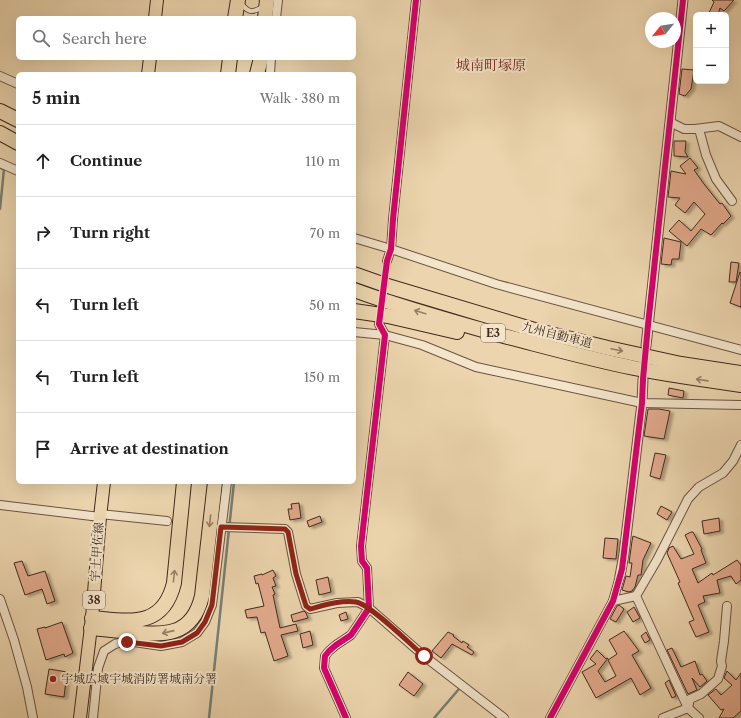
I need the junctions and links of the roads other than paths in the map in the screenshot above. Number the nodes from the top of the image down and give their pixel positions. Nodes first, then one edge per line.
1 (157, 0) edge
2 (239, 0) edge
3 (267, 0) edge
4 (278, 0) edge
5 (416, 0) edge
6 (683, 0) edge
7 (155, 16) edge
8 (235, 16) edge
9 (265, 16) edge
10 (276, 16) edge
11 (150, 60) edge
12 (230, 60) edge
13 (260, 60) edge
14 (271, 60) edge
15 (148, 72) edge
16 (228, 72) edge
17 (258, 72) edge
18 (270, 72) edge
19 (0, 76) edge
20 (16, 83) edge
21 (0, 101) edge
22 (16, 108) edge
23 (0, 111) edge
24 (16, 119) edge
25 (670, 122) junction
26 (0, 127) edge
27 (699, 129) junction
28 (0, 133) edge
29 (16, 135) edge
30 (741, 137) edge
31 (16, 142) edge
32 (0, 163) edge
33 (16, 170) edge
34 (732, 201) dead end
35 (356, 239) edge
36 (391, 249) junction
37 (387, 261) tunnel mouth
38 (356, 266) edge
39 (356, 275) edge
40 (356, 291) edge
41 (356, 311) edge
42 (379, 324) dead end
43 (648, 325) junction
44 (538, 331) junction
45 (356, 332) edge
46 (385, 335) junction
47 (646, 346) dead end
48 (741, 350) edge
49 (741, 373) edge
50 (638, 374) junction
51 (741, 385) edge
52 (642, 403) junction
53 (741, 405) edge
54 (741, 445) edge
55 (104, 484) edge
56 (184, 484) edge
57 (215, 484) edge
58 (226, 484) edge
59 (0, 505) edge
60 (100, 516) junction
61 (167, 521) dead end
62 (221, 527) junction
63 (620, 576) joint
64 (636, 596) junction
65 (0, 599) edge
66 (613, 601) junction
67 (727, 606) dead end
68 (369, 608) junction
69 (92, 623) junction
70 (688, 708) junction
71 (33, 718) edge
72 (80, 718) edge
73 (93, 718) edge
74 (346, 718) edge
75 (504, 718) edge
76 (550, 718) edge
77 (663, 718) edge
78 (699, 718) edge

1 - 7 main road
2 - 3 lane
2 - 8 highway
3 - 9 highway
4 - 10 street
5 - 36 street
6 - 25 street
11 - 15 main road
12 - 16 highway
13 - 17 highway
14 - 18 street
19 - 20 street
21 - 22 highway
23 - 24 highway
25 - 27 street
25 - 43 street
26 - 29 highway
27 - 30 street
27 - 34 street
28 - 31 highway
32 - 33 street
35 - 36 street
36 - 37 street
36 - 43 street
38 - 44 highway
39 - 44 highway, 九州自動車道 / E3
50 -> 40 highway, 九州自動車道 / E3
41 - 50 highway
42 - 46 street
43 - 47 street
43 - 48 street
44 -> 49 highway, 九州自動車道 / E3
45 - 46 street
46 - 52 street
46 - 68 street
51 -> 50 highway, 九州自動車道 / E3
50 - 52 street
52 - 53 street
52 - 63 street
54 - 64 street
55 - 60 main road, 宇土甲佐線 / 38
69 -> 56 highway
57 -> 69 highway
58 - 62 street
59 - 60 street
60 - 61 street
60 - 69 main road, 宇土甲佐線 / 38
62 - 68 street
62 - 73 street
63 - 66 street
64 - 66 street
64 - 70 street
65 - 71 street
66 - 76 street
67 - 70 street
68 - 74 street
68 - 75 street
69 - 72 main road, 宇土甲佐線 / 38
70 - 77 street
70 - 78 street

